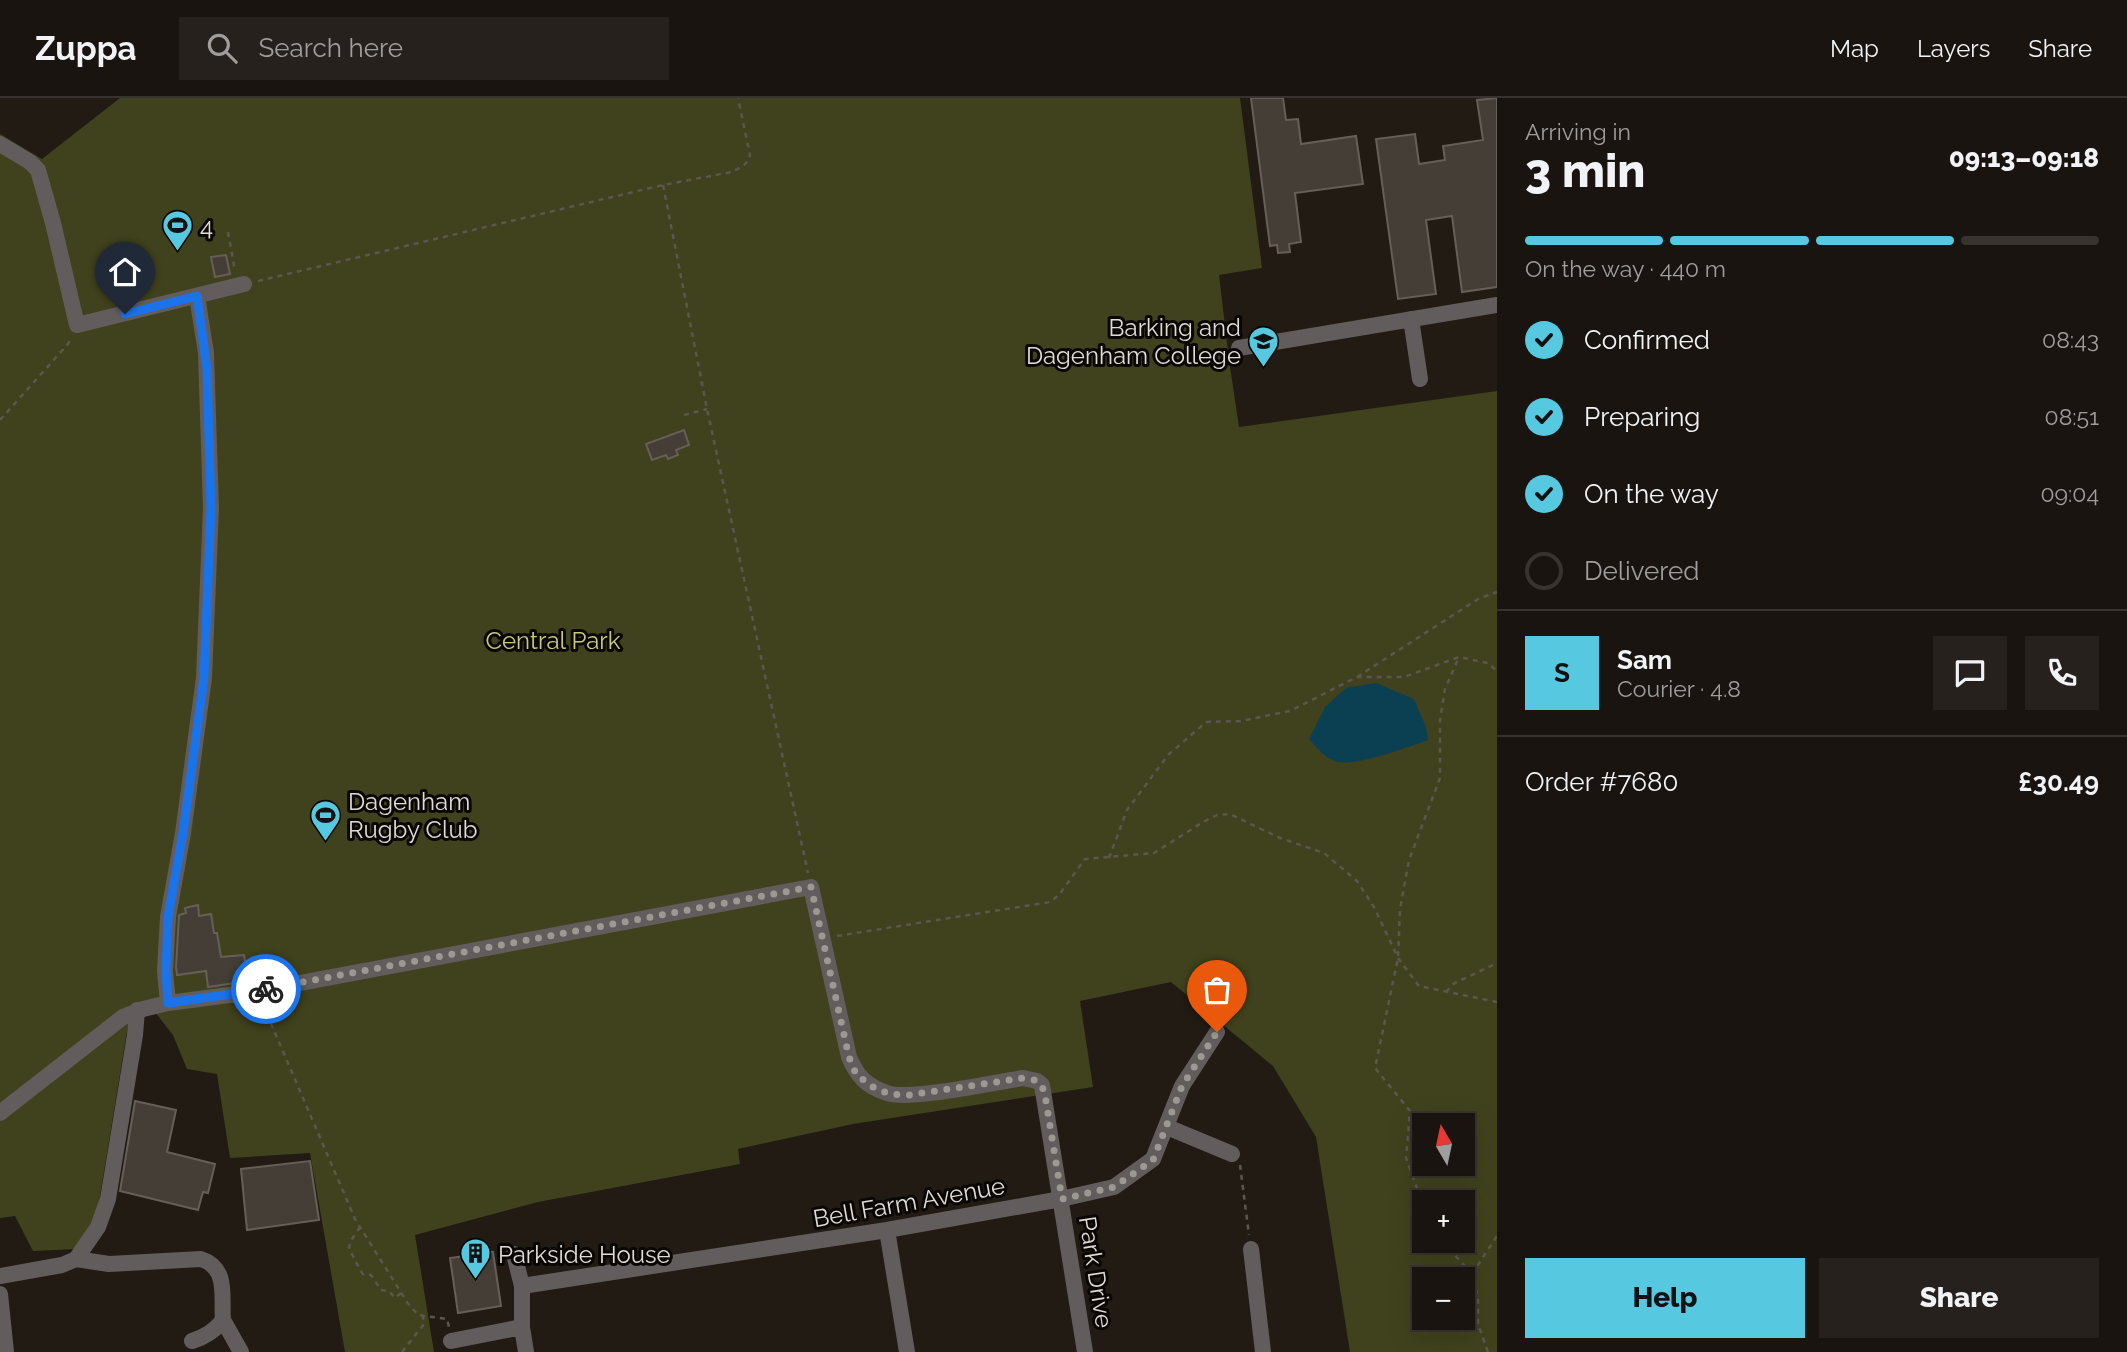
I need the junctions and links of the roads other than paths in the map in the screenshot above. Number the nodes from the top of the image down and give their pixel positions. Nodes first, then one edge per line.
1 (0, 144) edge
2 (240, 279) road end
3 (197, 296) junction
4 (1497, 305) edge
5 (1410, 319) junction
6 (1239, 348) dead end
7 (1420, 379) dead end
8 (168, 1003) junction
9 (137, 1010) junction
10 (1217, 1032) dead end
11 (0, 1114) edge
12 (1167, 1127) junction
13 (1232, 1154) road end
14 (1062, 1199) junction
15 (887, 1230) junction
16 (1251, 1249) road end
17 (514, 1254) dead end
18 (76, 1259) junction
19 (0, 1276) edge
20 (522, 1286) junction
21 (0, 1294) edge
22 (223, 1321) junction
23 (522, 1327) junction
24 (192, 1341) dead end
25 (451, 1341) road end
26 (6, 1352) edge
27 (241, 1352) edge
28 (526, 1352) edge
29 (907, 1352) edge
30 (1085, 1352) edge
31 (1264, 1352) edge

1 - 3 street
2 - 3 street
3 - 8 street
4 - 5 street
5 - 6 street
5 - 7 street
8 - 9 street
8 - 14 street, Park Drive
9 - 11 street
9 - 18 street
10 - 12 street, Bell Farm Avenue
12 - 13 street
12 - 14 street, Bell Farm Avenue
14 - 15 street, Bell Farm Avenue
14 - 30 street, Park Drive
15 - 20 street, Bell Farm Avenue
15 - 29 street
16 - 31 street
17 - 20 street
18 - 19 street
18 - 22 street
20 - 23 street
21 - 26 street
22 - 24 street
22 - 27 street
23 - 25 street
23 - 28 street

